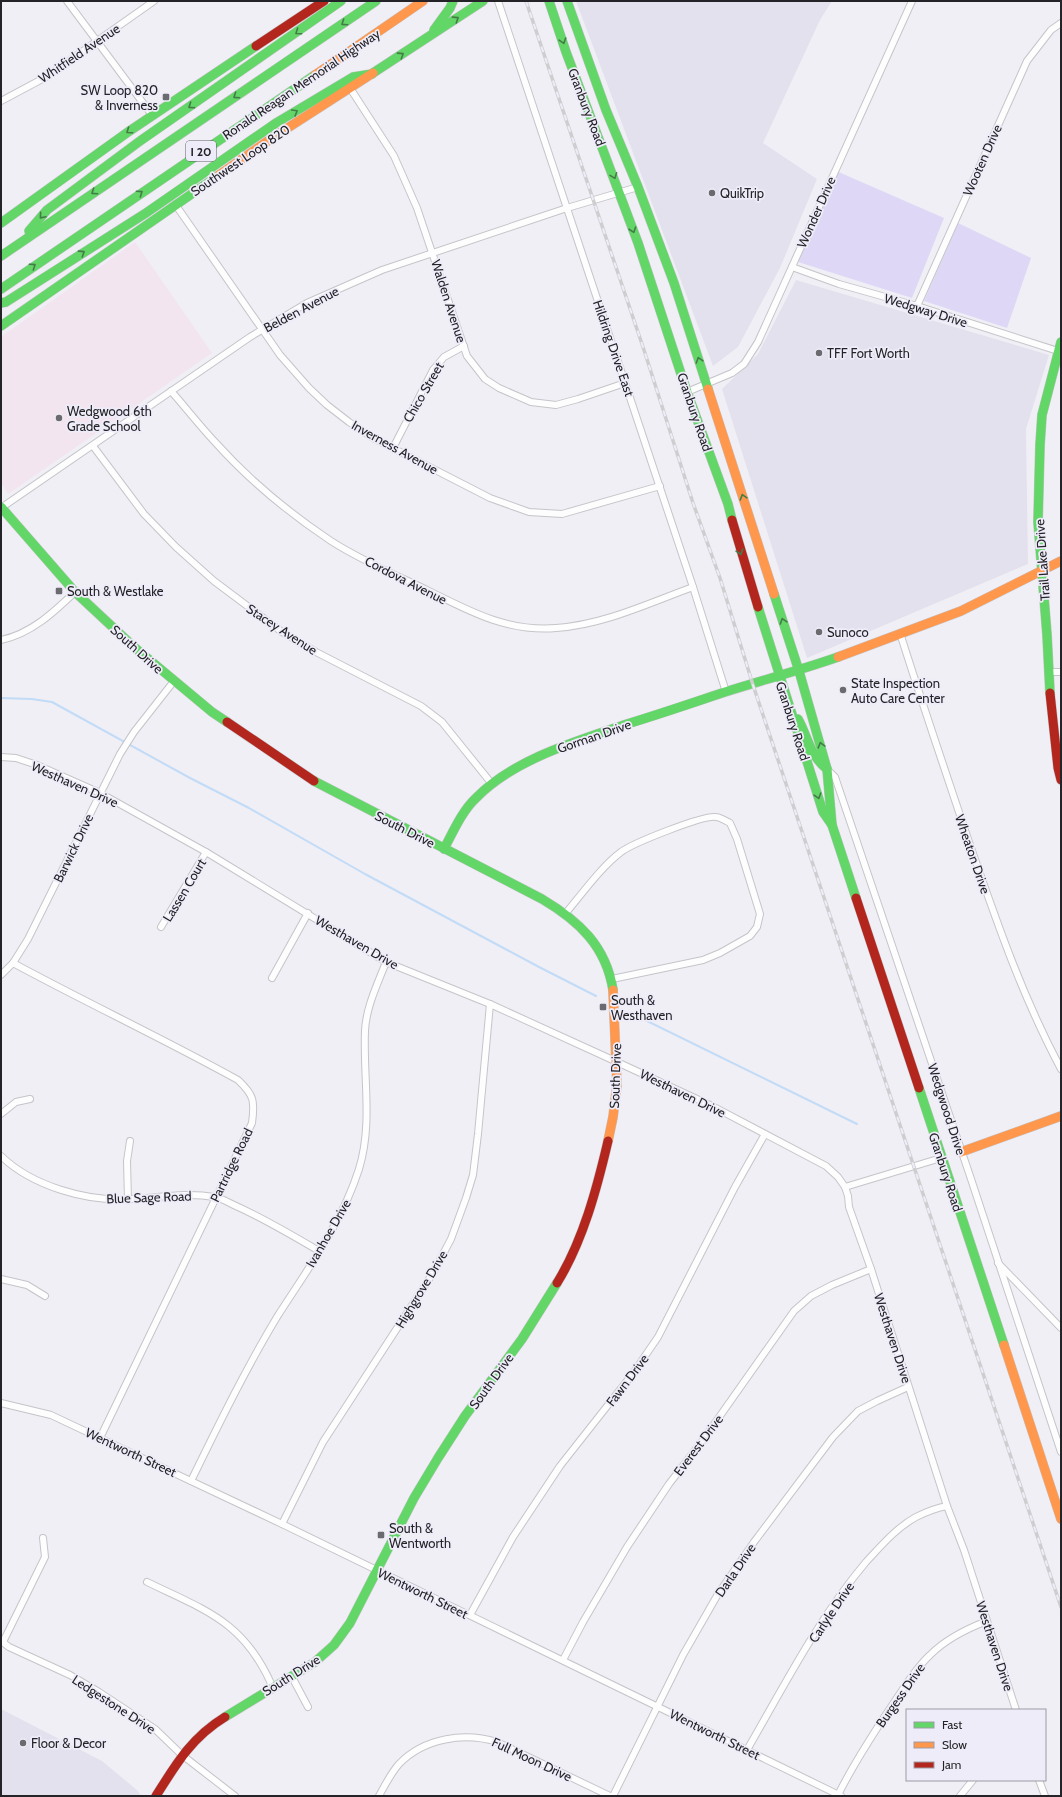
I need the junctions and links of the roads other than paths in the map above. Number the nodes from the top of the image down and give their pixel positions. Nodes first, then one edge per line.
1 (67, 1) edge
2 (154, 1) edge
3 (324, 1) edge
4 (341, 1) edge
5 (376, 1) edge
6 (423, 1) edge
7 (453, 1) edge
8 (483, 1) edge
9 (550, 1) edge
10 (567, 1) edge
11 (912, 1) edge
12 (498, 3) edge
13 (1061, 23) edge
14 (430, 36) junction
15 (98, 42) junction
16 (372, 74) junction
17 (350, 88) junction
18 (1, 101) edge
19 (152, 115) junction
20 (638, 187) junction
21 (620, 193) junction
22 (175, 204) junction
23 (567, 208) junction
24 (1, 223) edge
25 (17, 245) junction
26 (433, 254) junction
27 (1, 256) edge
28 (792, 267) junction
29 (1, 289) edge
30 (1, 303) edge
31 (917, 306) junction
32 (1, 326) edge
33 (262, 329) junction
34 (464, 346) junction
35 (1060, 348) edge
36 (625, 383) junction
37 (707, 384) junction
38 (171, 391) junction
39 (687, 392) junction
40 (93, 446) junction
41 (392, 448) junction
42 (660, 486) junction
43 (1, 507) edge
44 (1061, 561) edge
45 (1042, 571) junction
46 (693, 587) junction
47 (76, 592) junction
48 (900, 633) junction
49 (1, 640) edge
50 (799, 671) junction
51 (1048, 672) junction
52 (1061, 672) edge
53 (779, 678) junction
54 (174, 681) junction
55 (726, 692) junction
56 (792, 712) junction
57 (1, 757) edge
58 (827, 769) junction
59 (1061, 780) edge
60 (492, 784) junction
61 (100, 793) junction
62 (832, 825) junction
63 (444, 849) junction
64 (206, 852) junction
65 (308, 913) junction
66 (565, 914) junction
67 (161, 927) dead end
68 (386, 962) junction
69 (12, 963) junction
70 (1, 975) edge
71 (272, 978) dead end
72 (612, 980) junction
73 (490, 1004) junction
74 (617, 1062) junction
75 (1061, 1069) edge
76 (30, 1099) dead end
77 (1, 1114) edge
78 (1061, 1116) edge
79 (765, 1134) junction
80 (130, 1141) dead end
81 (961, 1152) junction
82 (1, 1156) edge
83 (941, 1158) junction
84 (845, 1187) junction
85 (216, 1197) junction
86 (128, 1200) junction
87 (318, 1251) junction
88 (997, 1261) junction
89 (871, 1269) junction
90 (1, 1278) edge
91 (45, 1296) dead end
92 (1061, 1328) edge
93 (908, 1387) junction
94 (1, 1402) edge
95 (100, 1438) junction
96 (1061, 1452) edge
97 (191, 1481) junction
98 (947, 1506) junction
99 (1061, 1519) edge
100 (282, 1524) junction
101 (43, 1538) dead end
102 (377, 1570) junction
103 (148, 1582) dead end
104 (470, 1615) junction
105 (987, 1621) junction
106 (2, 1642) edge
107 (563, 1660) junction
108 (292, 1677) junction
109 (273, 1688) junction
110 (658, 1706) junction
111 (308, 1707) dead end
112 (1016, 1709) edge
113 (747, 1750) junction
114 (182, 1755) junction
115 (972, 1781) edge
116 (1039, 1781) edge
117 (840, 1795) edge
118 (156, 1796) edge
119 (235, 1796) edge
120 (379, 1796) edge
121 (611, 1796) edge
122 (960, 1796) edge
123 (1045, 1796) edge

1 - 15 street
2 - 15 street, Whitfield Avenue
3 - 19 main road
4 -> 25 main road
5 -> 25 main road, Ronald Reagan Memorial Highway / I 20
29 -> 6 main road, Ronald Reagan Memorial Highway / I 20
7 - 14 main road
14 -> 8 main road, Southwest Loop 820
9 -> 21 main road, Granbury Road
10 - 20 main road, Granbury Road
11 - 28 street, Wonder Drive
12 - 23 street, Hildring Drive East
13 - 31 street, Wooten Drive
16 -> 14 main road, Southwest Loop 820
15 - 18 street, Whitfield Avenue
15 - 19 street
16 - 17 main road, Southwest Loop 820
30 -> 16 main road
17 - 22 main road, Southwest Loop 820
17 - 26 street, Walden Avenue
19 -> 24 main road
20 - 21 street, Belden Avenue
37 -> 20 main road, Granbury Road
21 - 23 street, Belden Avenue
21 -> 39 main road, Granbury Road
22 - 32 main road, Southwest Loop 820
22 - 33 street, Inverness Avenue
23 - 26 street, Belden Avenue
23 - 36 street, Hildring Drive East
25 - 27 main road, Ronald Reagan Memorial Highway / I 20
26 - 33 street, Belden Avenue
26 - 34 street, Walden Avenue
28 - 31 street, Wedgway Drive
28 - 37 street, Wonder Drive
31 - 35 street, Wedgway Drive
33 - 38 street, Belden Avenue
33 - 41 street, Inverness Avenue
34 - 36 street, Walden Avenue
34 - 41 street, Chico Street
35 - 45 main road, Trail Lake Drive
36 - 42 street, Hildring Drive East
37 - 39 street, Wonder Drive
50 -> 37 main road, Granbury Road
38 - 40 street, Belden Avenue
38 - 46 street, Cordova Avenue
39 -> 53 main road, Granbury Road
40 - 43 street, Belden Avenue
40 - 60 street, Stacey Avenue
41 - 42 street, Inverness Avenue
42 - 46 street, Hildring Drive East
43 - 47 main road, South Drive
44 - 45 main road, Gorman Drive
45 - 48 main road, Gorman Drive
45 - 51 main road, Trail Lake Drive
46 - 55 street, Hildring Drive East
47 - 49 street
47 - 54 main road, South Drive
48 - 50 main road, Gorman Drive
48 - 75 street, Wheaton Drive
50 - 53 main road, Gorman Drive
58 -> 50 main road, Granbury Road
51 - 52 street
51 - 59 main road, Trail Lake Drive
53 - 55 main road, Gorman Drive
53 - 56 main road, Granbury Road
54 - 61 street, Barwick Drive
54 - 63 main road, South Drive
55 - 60 main road, Gorman Drive
56 - 58 main road
56 -> 62 main road, Granbury Road
57 - 61 street, Westhaven Drive
58 - 62 main road, Granbury Road
58 - 81 street, Wedgwood Drive
60 - 63 main road, Gorman Drive
61 - 64 street, Westhaven Drive
61 - 69 street, Barwick Drive
62 - 83 main road, Granbury Road
63 - 66 main road, South Drive
64 - 65 street, Westhaven Drive
64 - 67 street, Lassen Court
65 - 68 street, Westhaven Drive
65 - 71 street
66 - 72 main road, South Drive
66 - 72 street
68 - 73 street, Westhaven Drive
68 - 87 street, Ivanhoe Drive
69 - 70 street, Barwick Drive
69 - 85 street, Partridge Road
72 - 74 main road, South Drive
73 - 74 street, Westhaven Drive
73 - 100 street, Highgrove Drive
74 - 79 street, Westhaven Drive
74 - 102 main road, South Drive
76 - 77 street
78 - 81 main road
79 - 84 street, Westhaven Drive
79 - 104 street, Fawn Drive
80 - 86 street
81 - 88 street, Wedgwood Drive
82 - 86 street, Blue Sage Road
83 - 84 street
83 - 99 main road, Granbury Road
84 - 89 street, Westhaven Drive
85 - 86 street, Blue Sage Road
85 - 87 street, Blue Sage Road
85 - 95 street, Partridge Road
87 - 97 street, Ivanhoe Drive
88 - 92 street
88 - 96 street, Wedgwood Drive
89 - 93 street, Westhaven Drive
89 - 107 street, Everest Drive
90 - 91 street
93 - 98 street, Westhaven Drive
93 - 110 street, Darla Drive
94 - 95 street, Wentworth Street
95 - 97 street, Wentworth Street
97 - 100 street, Wentworth Street
98 - 105 street, Westhaven Drive
98 - 113 street, Carlyle Drive
100 - 102 street, Wentworth Street
101 - 106 street
102 - 104 street, Wentworth Street
102 - 108 main road, South Drive
103 - 109 street
104 - 107 street, Wentworth Street
105 - 112 street, Westhaven Drive
105 - 117 street, Burgess Drive
106 - 114 street, Ledgestone Drive
107 - 110 street, Wentworth Street
108 - 109 main road, South Drive
108 - 111 street
109 - 114 main road, South Drive
110 - 113 street, Wentworth Street
110 - 121 street, Darla Drive
113 - 117 street, Wentworth Street
114 - 118 main road, South Drive
114 - 119 street, Ledgestone Drive
115 - 122 street
116 - 123 street
120 - 121 street, Full Moon Drive

